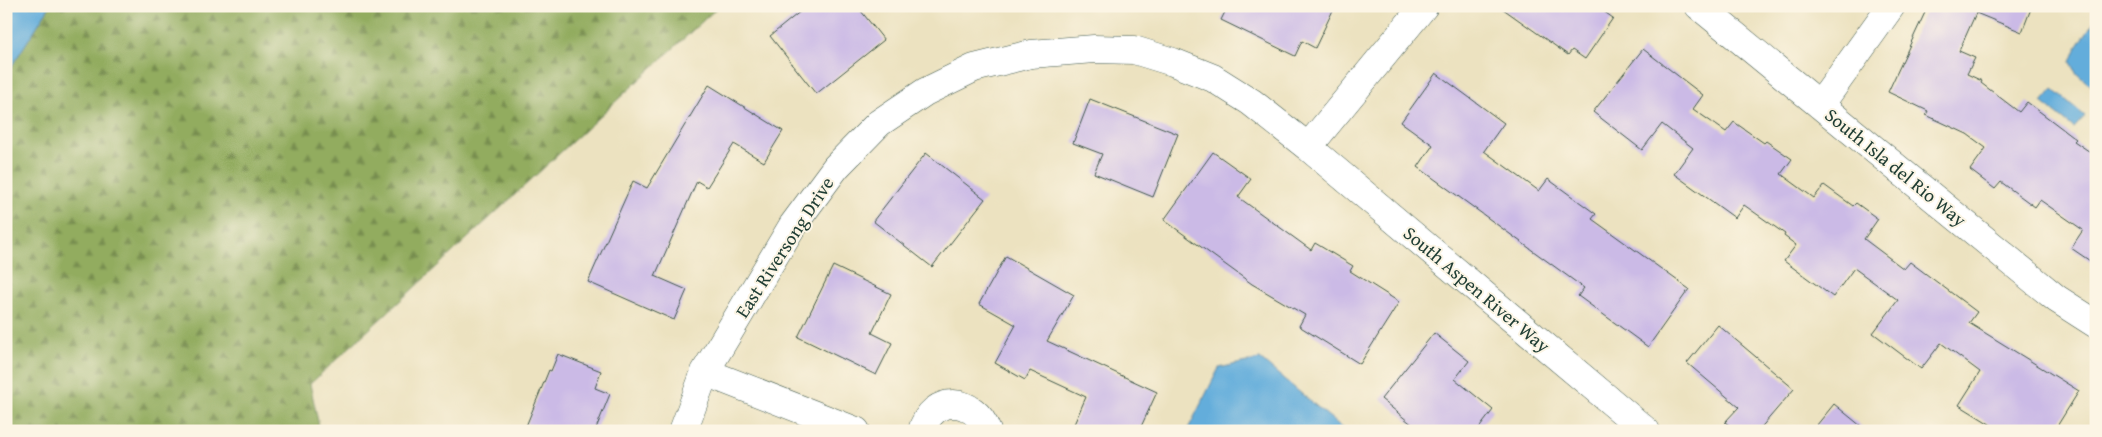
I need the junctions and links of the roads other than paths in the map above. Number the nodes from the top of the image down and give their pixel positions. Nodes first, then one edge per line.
1 (1424, 6) edge
2 (1699, 6) edge
3 (1891, 6) edge
4 (1820, 105) junction
5 (1308, 146) junction
6 (2096, 324) edge
7 (705, 372) junction
8 (683, 431) edge
9 (856, 431) edge
10 (922, 431) edge
11 (987, 431) edge
12 (1646, 431) edge

1 - 5 street
2 - 4 street, South Isla del Rio Way
3 - 4 street
4 - 6 street, South Isla del Rio Way
5 - 7 street, East Riversong Drive
5 - 12 street, South Aspen River Way
7 - 8 street, East Riversong Drive
7 - 9 street
10 - 11 street

